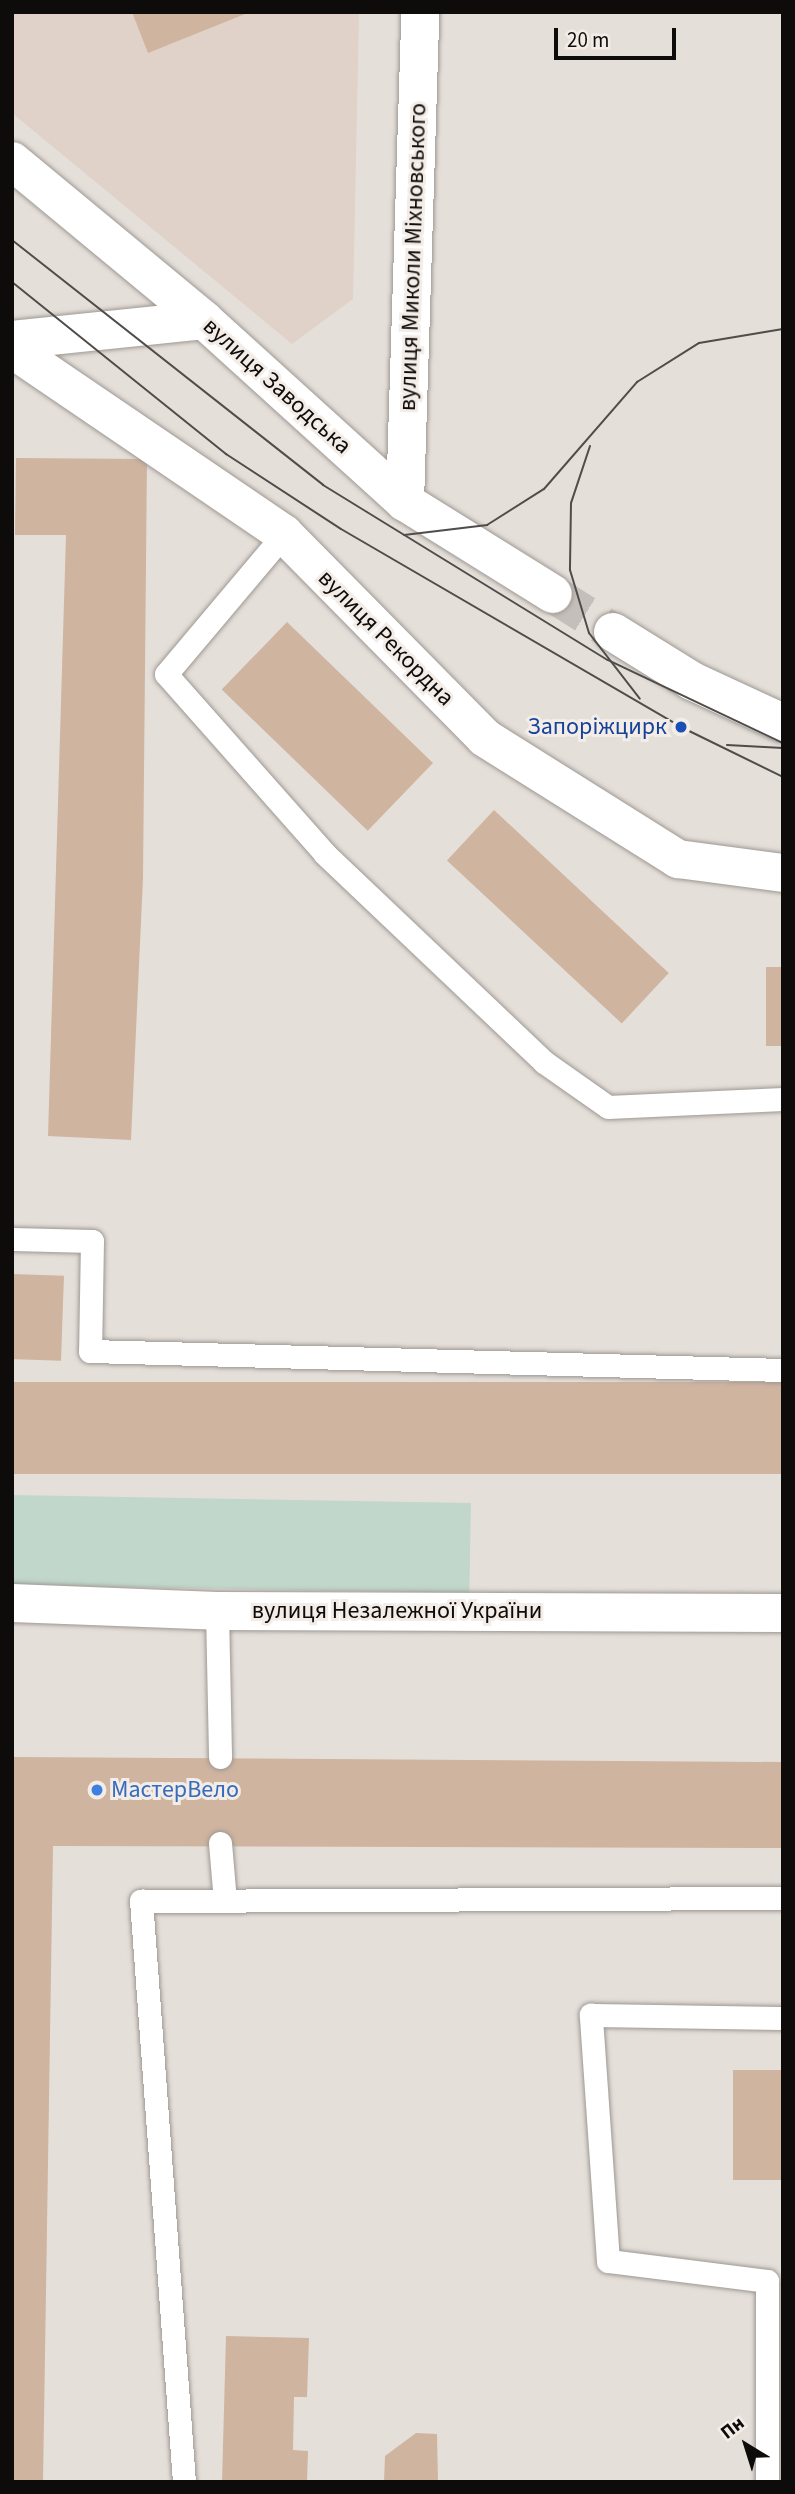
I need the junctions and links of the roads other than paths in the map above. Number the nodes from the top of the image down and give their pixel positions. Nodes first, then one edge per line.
1 (420, 12) edge
2 (12, 161) edge
3 (204, 320) junction
4 (12, 340) edge
5 (12, 349) edge
6 (405, 502) junction
7 (285, 534) junction
8 (553, 594) tunnel mouth
9 (613, 632) tunnel mouth
10 (783, 723) edge
11 (783, 873) edge
12 (783, 1099) edge
13 (12, 1239) edge
14 (783, 1370) edge
15 (12, 1603) edge
16 (217, 1611) junction
17 (783, 1613) edge
18 (220, 1757) dead end
19 (220, 1843) dead end
20 (783, 1898) edge
21 (225, 1901) junction
22 (783, 2018) edge
23 (184, 2482) edge
24 (767, 2482) edge

1 - 6 street, вулиця Миколи Міхновського
2 - 3 street, вулиця Заводська
3 - 4 street
3 - 6 street, вулиця Заводська
5 - 7 street, вулиця Рекордна
6 - 8 street, вулиця Заводська
7 - 11 street, вулиця Рекордна
7 - 12 lane
9 - 10 street
13 - 14 lane
15 - 16 street, вулиця Незалежної України
16 - 17 street, вулиця Незалежної України
16 - 18 lane
19 - 21 lane
20 - 21 lane
21 - 23 lane
22 - 24 lane

